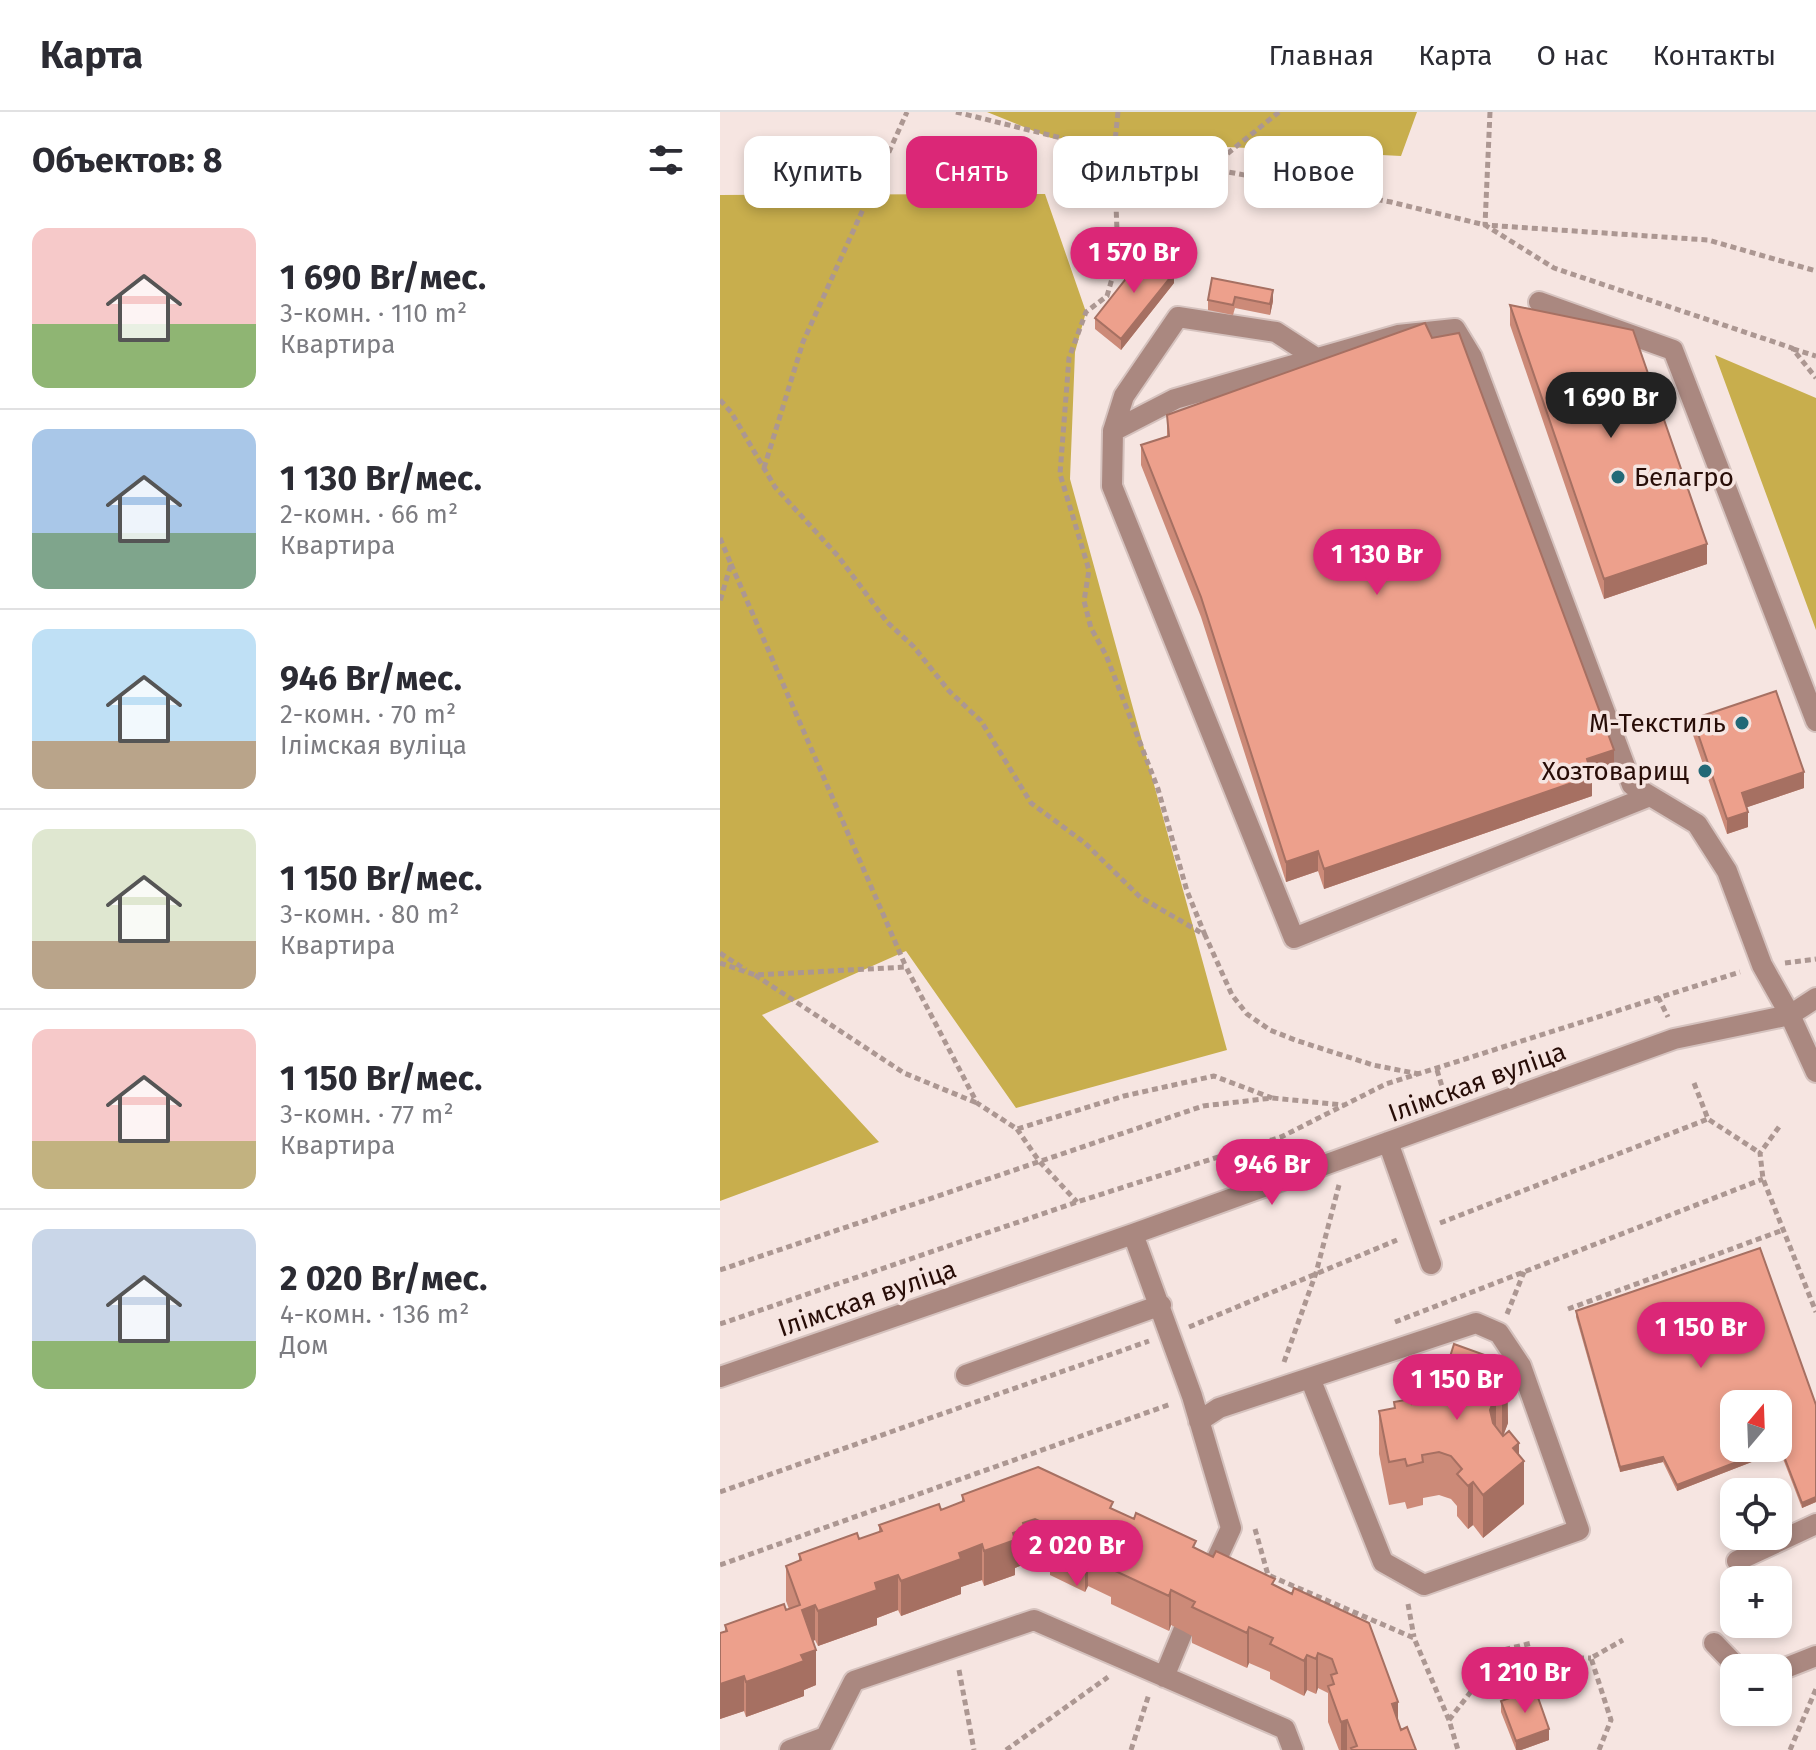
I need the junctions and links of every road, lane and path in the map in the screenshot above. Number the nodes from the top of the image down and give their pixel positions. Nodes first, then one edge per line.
1 (907, 112) edge
2 (956, 112) edge
3 (1279, 112) edge
4 (1490, 112) edge
5 (1053, 136) edge
6 (1228, 153) edge
7 (1228, 170) edge
8 (1485, 225) junction
9 (1816, 271) edge
10 (1539, 302) dead end
11 (1792, 348) junction
12 (1816, 356) edge
13 (1316, 358) junction
14 (1816, 378) edge
15 (720, 400) edge
16 (1113, 431) junction
17 (764, 469) junction
18 (720, 538) edge
19 (731, 564) junction
20 (720, 601) edge
21 (1816, 721) edge
22 (1650, 796) junction
23 (720, 953) edge
24 (1816, 959) edge
25 (720, 963) edge
26 (1762, 965) junction
27 (906, 967) junction
28 (755, 975) junction
29 (1658, 997) junction
30 (1816, 998) edge
31 (1790, 1015) junction
32 (1670, 1021) dead end
33 (1816, 1072) edge
34 (1420, 1075) junction
35 (1694, 1083) dead end
36 (1272, 1098) junction
37 (977, 1103) junction
38 (1345, 1105) junction
39 (1708, 1119) junction
40 (1779, 1127) dead end
41 (1017, 1129) junction
42 (1388, 1142) junction
43 (1760, 1153) junction
44 (1346, 1157) junction
45 (1039, 1161) junction
46 (1763, 1179) junction
47 (1077, 1202) junction
48 (1783, 1230) junction
49 (1417, 1233) junction
50 (1133, 1234) junction
51 (1431, 1264) dead end
52 (720, 1270) edge
53 (1524, 1272) junction
54 (1316, 1273) junction
55 (1813, 1300) edge
56 (1161, 1305) junction
57 (1568, 1309) dead end
58 (1816, 1312) edge
59 (720, 1324) edge
60 (1382, 1326) dead end
61 (1178, 1331) junction
62 (1499, 1333) junction
63 (1191, 1341) dead end
64 (1297, 1359) dead end
65 (966, 1375) dead end
66 (720, 1377) edge
67 (1310, 1378) junction
68 (1192, 1396) junction
69 (1199, 1421) junction
70 (720, 1492) edge
71 (1251, 1515) dead end
72 (1816, 1524) edge
73 (1737, 1561) dead end
74 (720, 1565) edge
75 (1204, 1587) edge
76 (1183, 1631) edge
77 (1623, 1640) dead end
78 (1532, 1643) dead end
79 (1714, 1643) dead end
80 (954, 1645) junction
81 (1725, 1654) edge
82 (1816, 1656) edge
83 (1538, 1658) dead end
84 (1591, 1658) junction
85 (1132, 1660) junction
86 (1792, 1665) edge
87 (1160, 1675) junction
88 (1816, 1689) edge
89 (1449, 1720) junction
90 (822, 1744) edge
91 (790, 1750) edge
92 (974, 1750) edge
93 (1006, 1750) edge
94 (1131, 1750) edge
95 (1293, 1750) edge
96 (1458, 1750) edge
97 (1599, 1750) edge
98 (1790, 1750) edge

1 - 17 path
2 - 5 path
3 - 6 path
4 - 8 path
7 - 8 path
8 - 9 path
8 - 11 path
10 - 21 street
11 - 12 path
11 - 14 path
13 - 16 street
13 - 16 street
13 - 22 street
15 - 17 path
16 - 22 street
17 - 34 path
18 - 19 path
19 - 20 path
19 - 27 path
22 - 26 street
23 - 28 path
24 - 26 path
25 - 28 path
26 - 29 path
26 - 31 street
27 - 28 path
27 - 37 path
28 - 37 path
29 - 32 path
29 - 34 path
30 - 31 street
31 - 33 street
31 - 42 street, Ілімская вуліца
34 - 38 path
35 - 39 path
36 - 38 path
36 - 41 path
36 - 45 path
37 - 41 path
38 - 47 path
39 - 43 path
39 - 49 path
40 - 43 path
41 - 45 path
42 - 44 street, Ілімская вуліца
42 - 49 street
43 - 46 path
44 - 50 street, Ілімская вуліца
44 - 54 path
45 - 47 path
45 - 52 path
46 - 48 path
46 - 53 path
47 - 59 path
48 - 55 path
48 - 57 path
49 - 51 street
49 - 54 path
50 - 56 street
50 - 66 street, Ілімская вуліца
53 - 60 path
53 - 62 path
54 - 61 path
54 - 64 path
55 - 58 path
56 - 61 street
56 - 65 street
61 - 63 path
61 - 68 street
61 - 70 path
62 - 67 street
62 - 67 street
67 - 69 street
68 - 69 street
68 - 74 path
69 - 75 street
71 - 89 path
72 - 73 street
76 - 87 street
77 - 84 path
78 - 89 path
79 - 81 street
80 - 85 street
80 - 90 street
80 - 92 path
82 - 86 street
83 - 84 path
84 - 97 path
85 - 87 street
85 - 93 path
87 - 94 path
87 - 95 street
88 - 98 path
89 - 96 path
90 - 91 street

